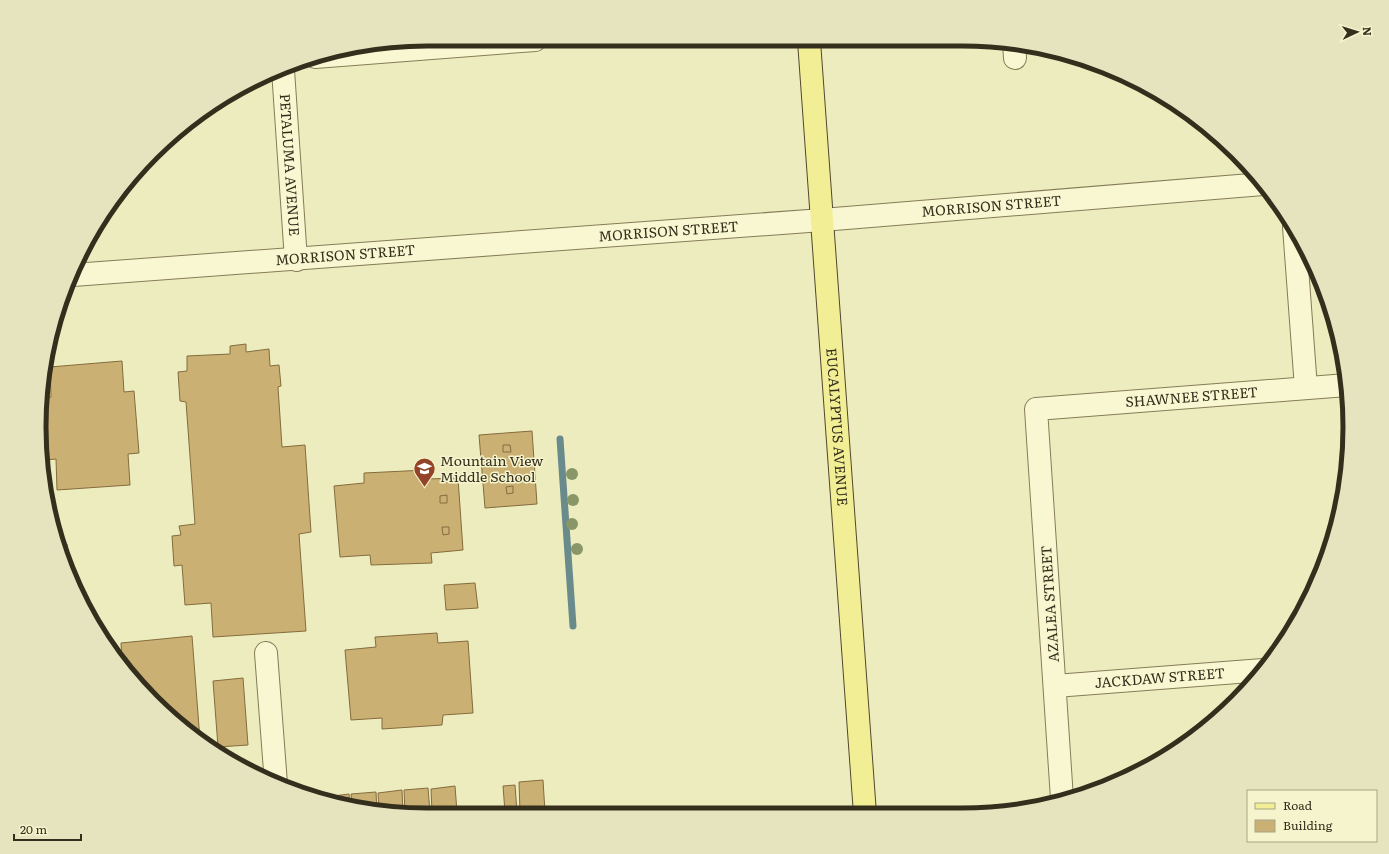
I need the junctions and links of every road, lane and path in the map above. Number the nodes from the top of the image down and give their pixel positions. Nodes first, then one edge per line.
1 (457, 46) edge
2 (809, 46) edge
3 (346, 55) edge
4 (284, 74) edge
5 (1255, 185) edge
6 (822, 220) junction
7 (1295, 243) edge
8 (296, 260) junction
9 (78, 275) edge
10 (1341, 385) edge
11 (1306, 388) junction
12 (1036, 409) joint
13 (266, 653) dead end
14 (1254, 671) edge
15 (1055, 686) junction
16 (275, 777) edge
17 (1062, 795) edge
18 (865, 808) edge

1 - 3 street
2 - 6 main road, EUCALYPTUS AVENUE
4 - 8 street, PETALUMA AVENUE
5 - 6 street, MORRISON STREET
6 - 8 street, MORRISON STREET
6 - 18 main road, EUCALYPTUS AVENUE
7 - 11 street
8 - 9 street, MORRISON STREET
10 - 11 street, SHAWNEE STREET
11 - 12 street, SHAWNEE STREET
12 - 15 street, AZALEA STREET
13 - 16 street
14 - 15 street, JACKDAW STREET
15 - 17 street, AZALEA STREET

